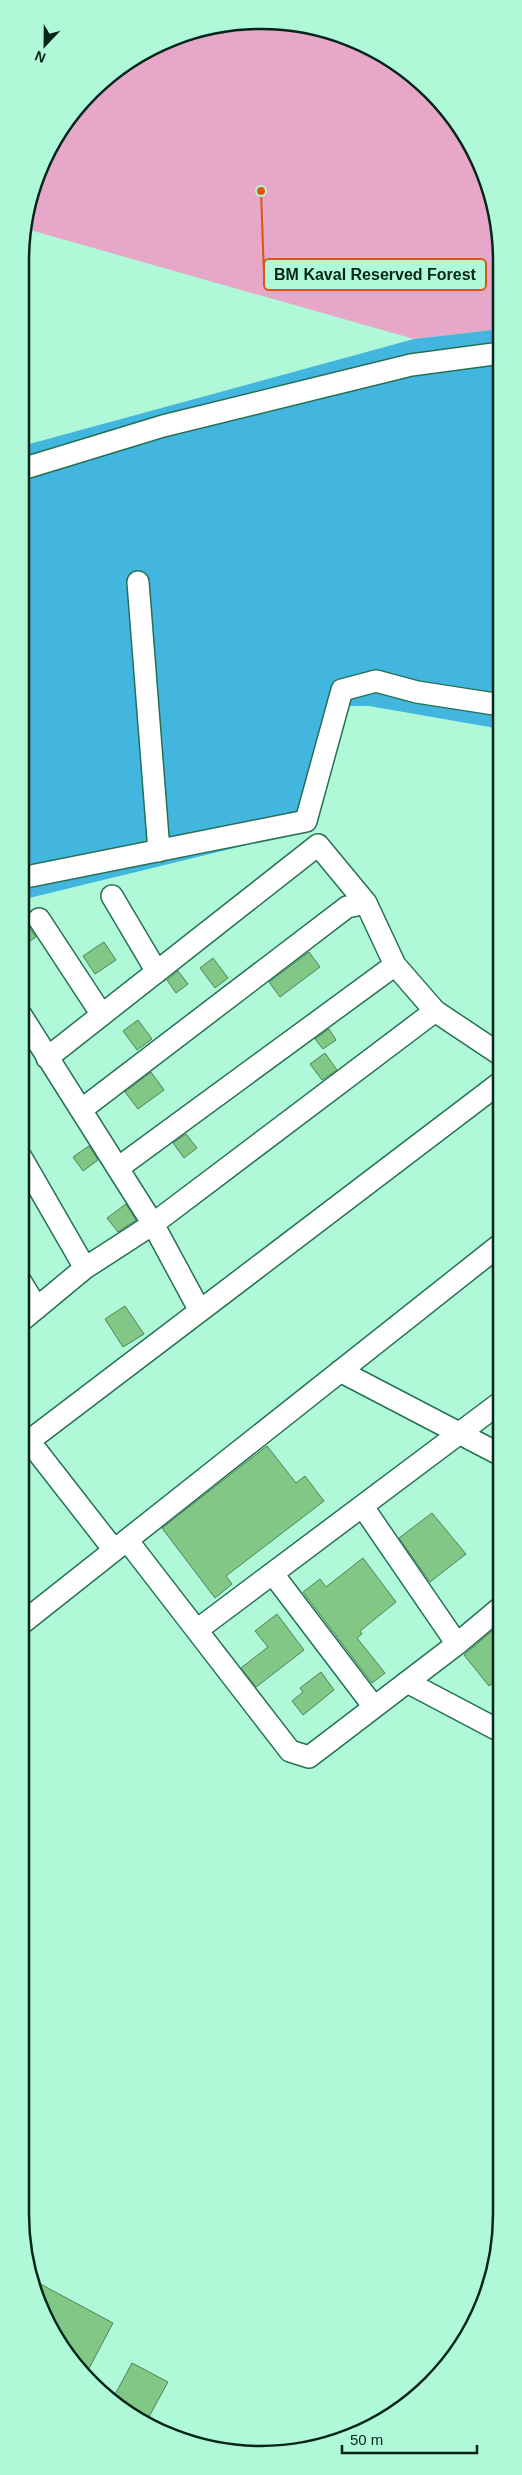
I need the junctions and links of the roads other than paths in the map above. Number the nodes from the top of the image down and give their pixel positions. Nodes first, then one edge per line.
1 (493, 354) edge
2 (29, 467) edge
3 (138, 582) dead end
4 (493, 704) edge
5 (159, 851) junction
6 (29, 876) edge
7 (112, 896) dead end
8 (366, 902) junction
9 (39, 919) dead end
10 (395, 965) junction
11 (157, 972) junction
12 (435, 1011) junction
13 (102, 1015) junction
14 (29, 1028) edge
15 (493, 1049) edge
16 (47, 1058) junction
17 (493, 1088) edge
18 (80, 1110) junction
19 (118, 1168) junction
20 (29, 1171) edge
21 (154, 1224) junction
22 (493, 1250) edge
23 (85, 1268) junction
24 (29, 1295) edge
25 (37, 1308) junction
26 (200, 1310) junction
27 (29, 1314) edge
28 (340, 1371) junction
29 (493, 1408) edge
30 (461, 1433) junction
31 (29, 1441) edge
32 (29, 1448) edge
33 (493, 1451) edge
34 (363, 1507) junction
35 (120, 1545) junction
36 (273, 1574) junction
37 (493, 1614) edge
38 (29, 1618) edge
39 (197, 1630) junction
40 (457, 1644) junction
41 (407, 1682) junction
42 (374, 1707) junction
43 (493, 1727) edge

1 - 2 street
3 - 5 street
4 - 5 street
5 - 6 street
7 - 11 street
8 - 10 street
8 - 11 street
8 - 18 street
9 - 13 street
10 - 12 street
10 - 19 street
11 - 13 street
12 - 15 street
12 - 21 street
13 - 16 street
14 - 16 street
16 - 18 street
17 - 26 street
18 - 19 street
19 - 21 street
20 - 23 street
21 - 23 street
21 - 26 street
22 - 28 street
23 - 25 street
24 - 25 street
25 - 27 street
26 - 31 street
28 - 30 street
28 - 35 street
29 - 30 street
30 - 33 street
30 - 34 street
32 - 35 street
34 - 36 street
34 - 40 street
35 - 38 street
35 - 39 street
36 - 39 street
36 - 42 street
37 - 40 street
39 - 42 street
40 - 41 street
41 - 42 street
41 - 43 street

